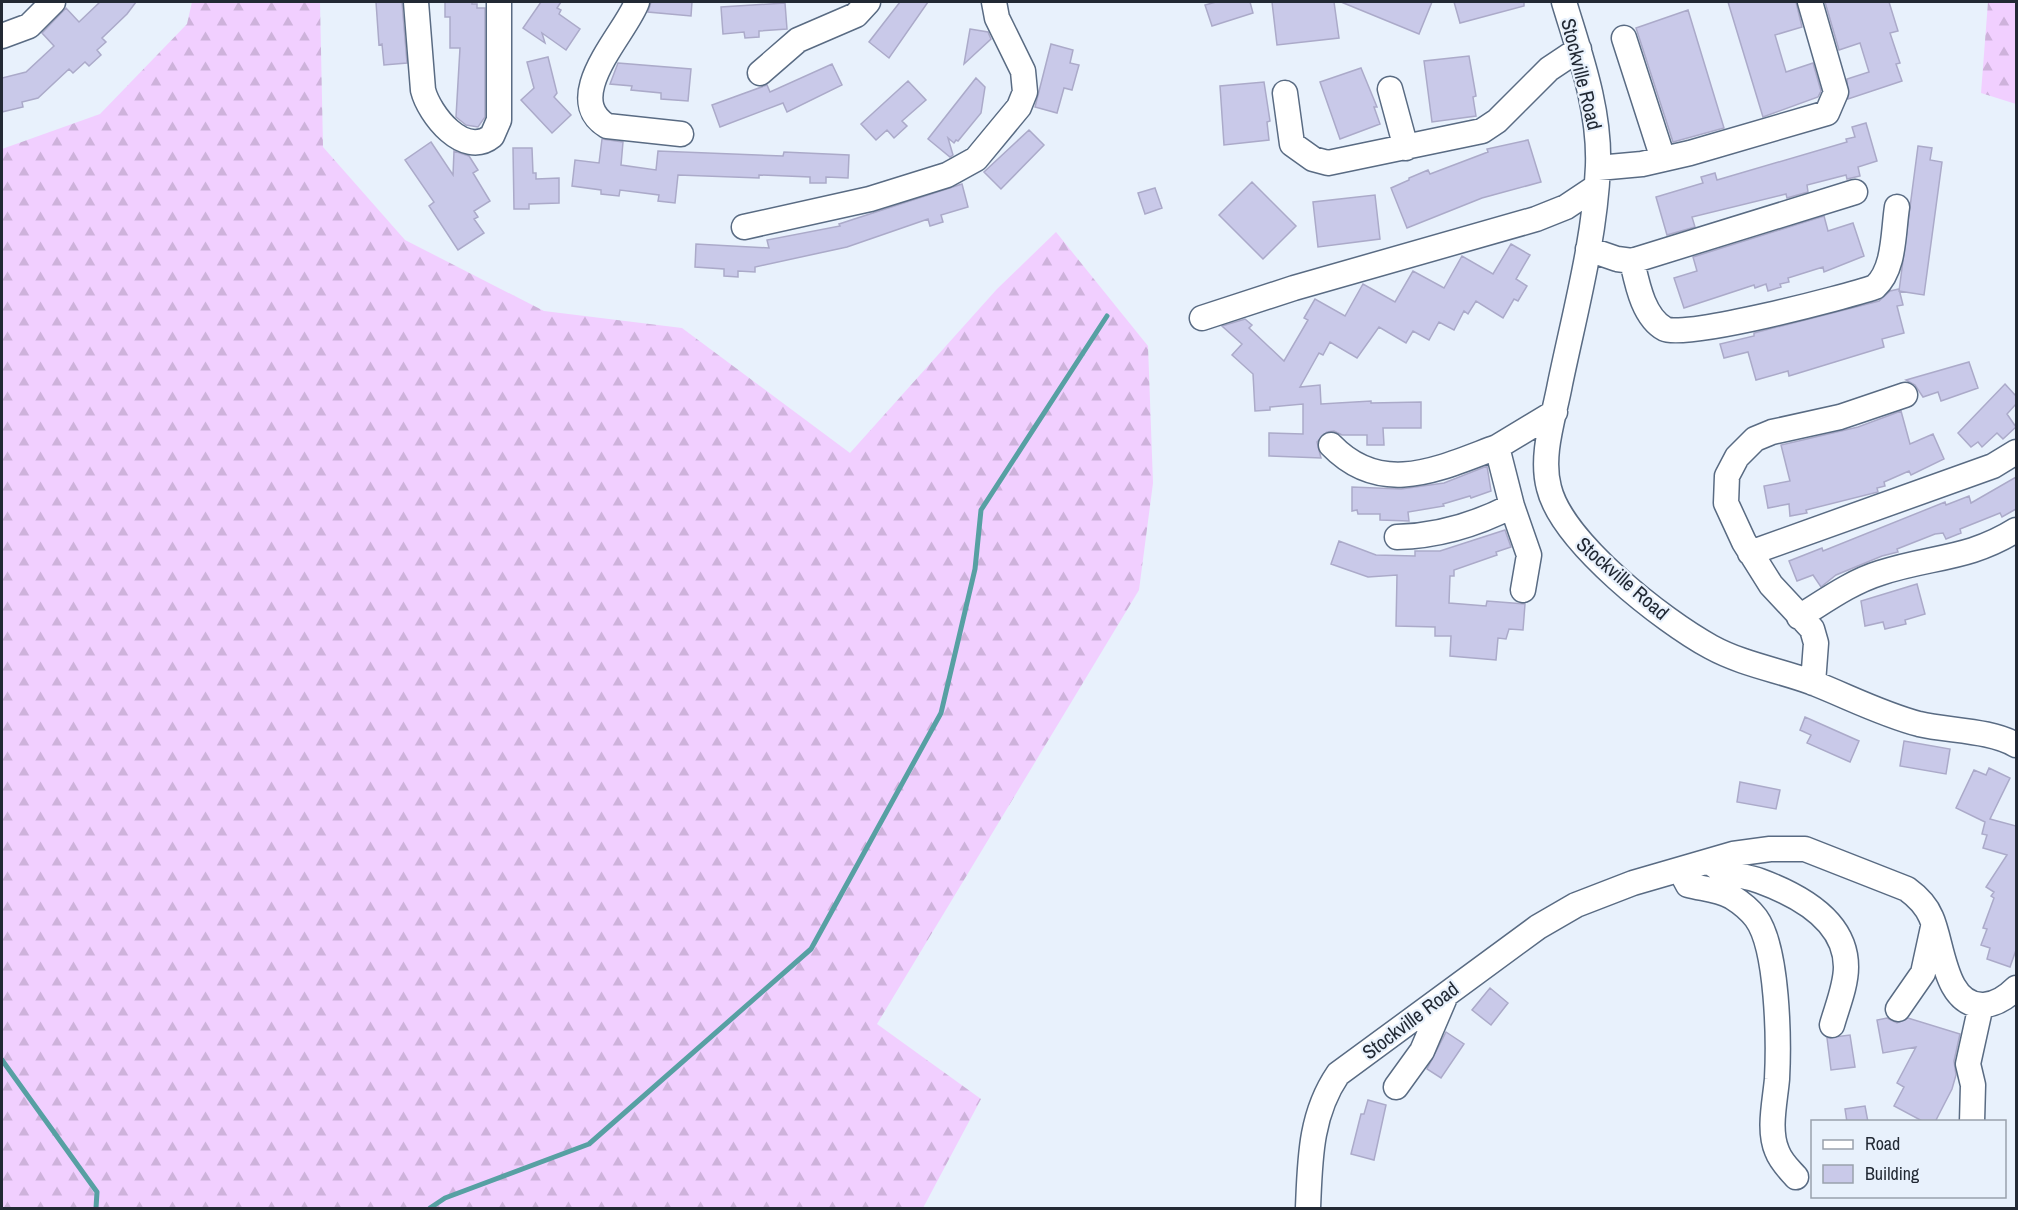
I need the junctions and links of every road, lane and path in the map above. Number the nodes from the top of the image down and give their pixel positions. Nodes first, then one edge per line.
1 (53, 2) edge
2 (416, 2) edge
3 (499, 2) edge
4 (637, 2) edge
5 (868, 2) edge
6 (994, 2) edge
7 (1567, 2) edge
8 (1810, 2) edge
9 (2, 36) edge
10 (1624, 38) dead end
11 (1579, 49) junction
12 (760, 73) dead end
13 (1390, 89) dead end
14 (1285, 93) dead end
15 (681, 134) dead end
16 (1406, 148) junction
17 (1663, 159) junction
18 (1597, 178) junction
19 (1856, 192) dead end
20 (1897, 207) dead end
21 (744, 227) dead end
22 (1588, 249) junction
23 (1632, 261) junction
24 (1202, 318) dead end
25 (1905, 395) dead end
26 (1555, 412) junction
27 (1332, 445) dead end
28 (1497, 447) junction
29 (2016, 453) edge
30 (1512, 506) junction
31 (2016, 530) edge
32 (1397, 537) dead end
33 (1750, 553) junction
34 (1523, 590) dead end
35 (1799, 617) junction
36 (1813, 683) junction
37 (2016, 745) edge
38 (1709, 861) junction
39 (1680, 870) junction
40 (1934, 923) junction
41 (2016, 988) edge
42 (1448, 992) junction
43 (1981, 1005) junction
44 (1898, 1009) dead end
45 (1832, 1025) dead end
46 (1396, 1087) dead end
47 (1972, 1120) edge
48 (1796, 1177) dead end
49 (1308, 1209) edge

1 - 9 street
2 - 3 street
4 - 15 street
5 - 12 street
6 - 21 street
7 - 11 street, Stockville Road
8 - 17 street
10 - 17 street
11 - 16 street
11 - 18 street, Stockville Road
13 - 16 street
14 - 16 street
17 - 18 street
18 - 22 street, Stockville Road
18 - 24 street
19 - 23 street
20 - 23 street
22 - 23 street
22 - 26 street, Stockville Road
25 - 33 street
26 - 28 street
26 - 36 street, Stockville Road
27 - 28 street
28 - 30 street
29 - 33 street
30 - 32 street
30 - 34 street
31 - 35 street
33 - 35 street
35 - 36 street
36 - 37 street, Stockville Road
38 - 39 street, Stockville Road
38 - 40 street, Stockville Road
38 - 45 street
39 - 42 street, Stockville Road
39 - 48 street
40 - 43 street, Stockville Road
40 - 44 street
41 - 43 street
42 - 46 street
42 - 49 street, Stockville Road
43 - 47 street

